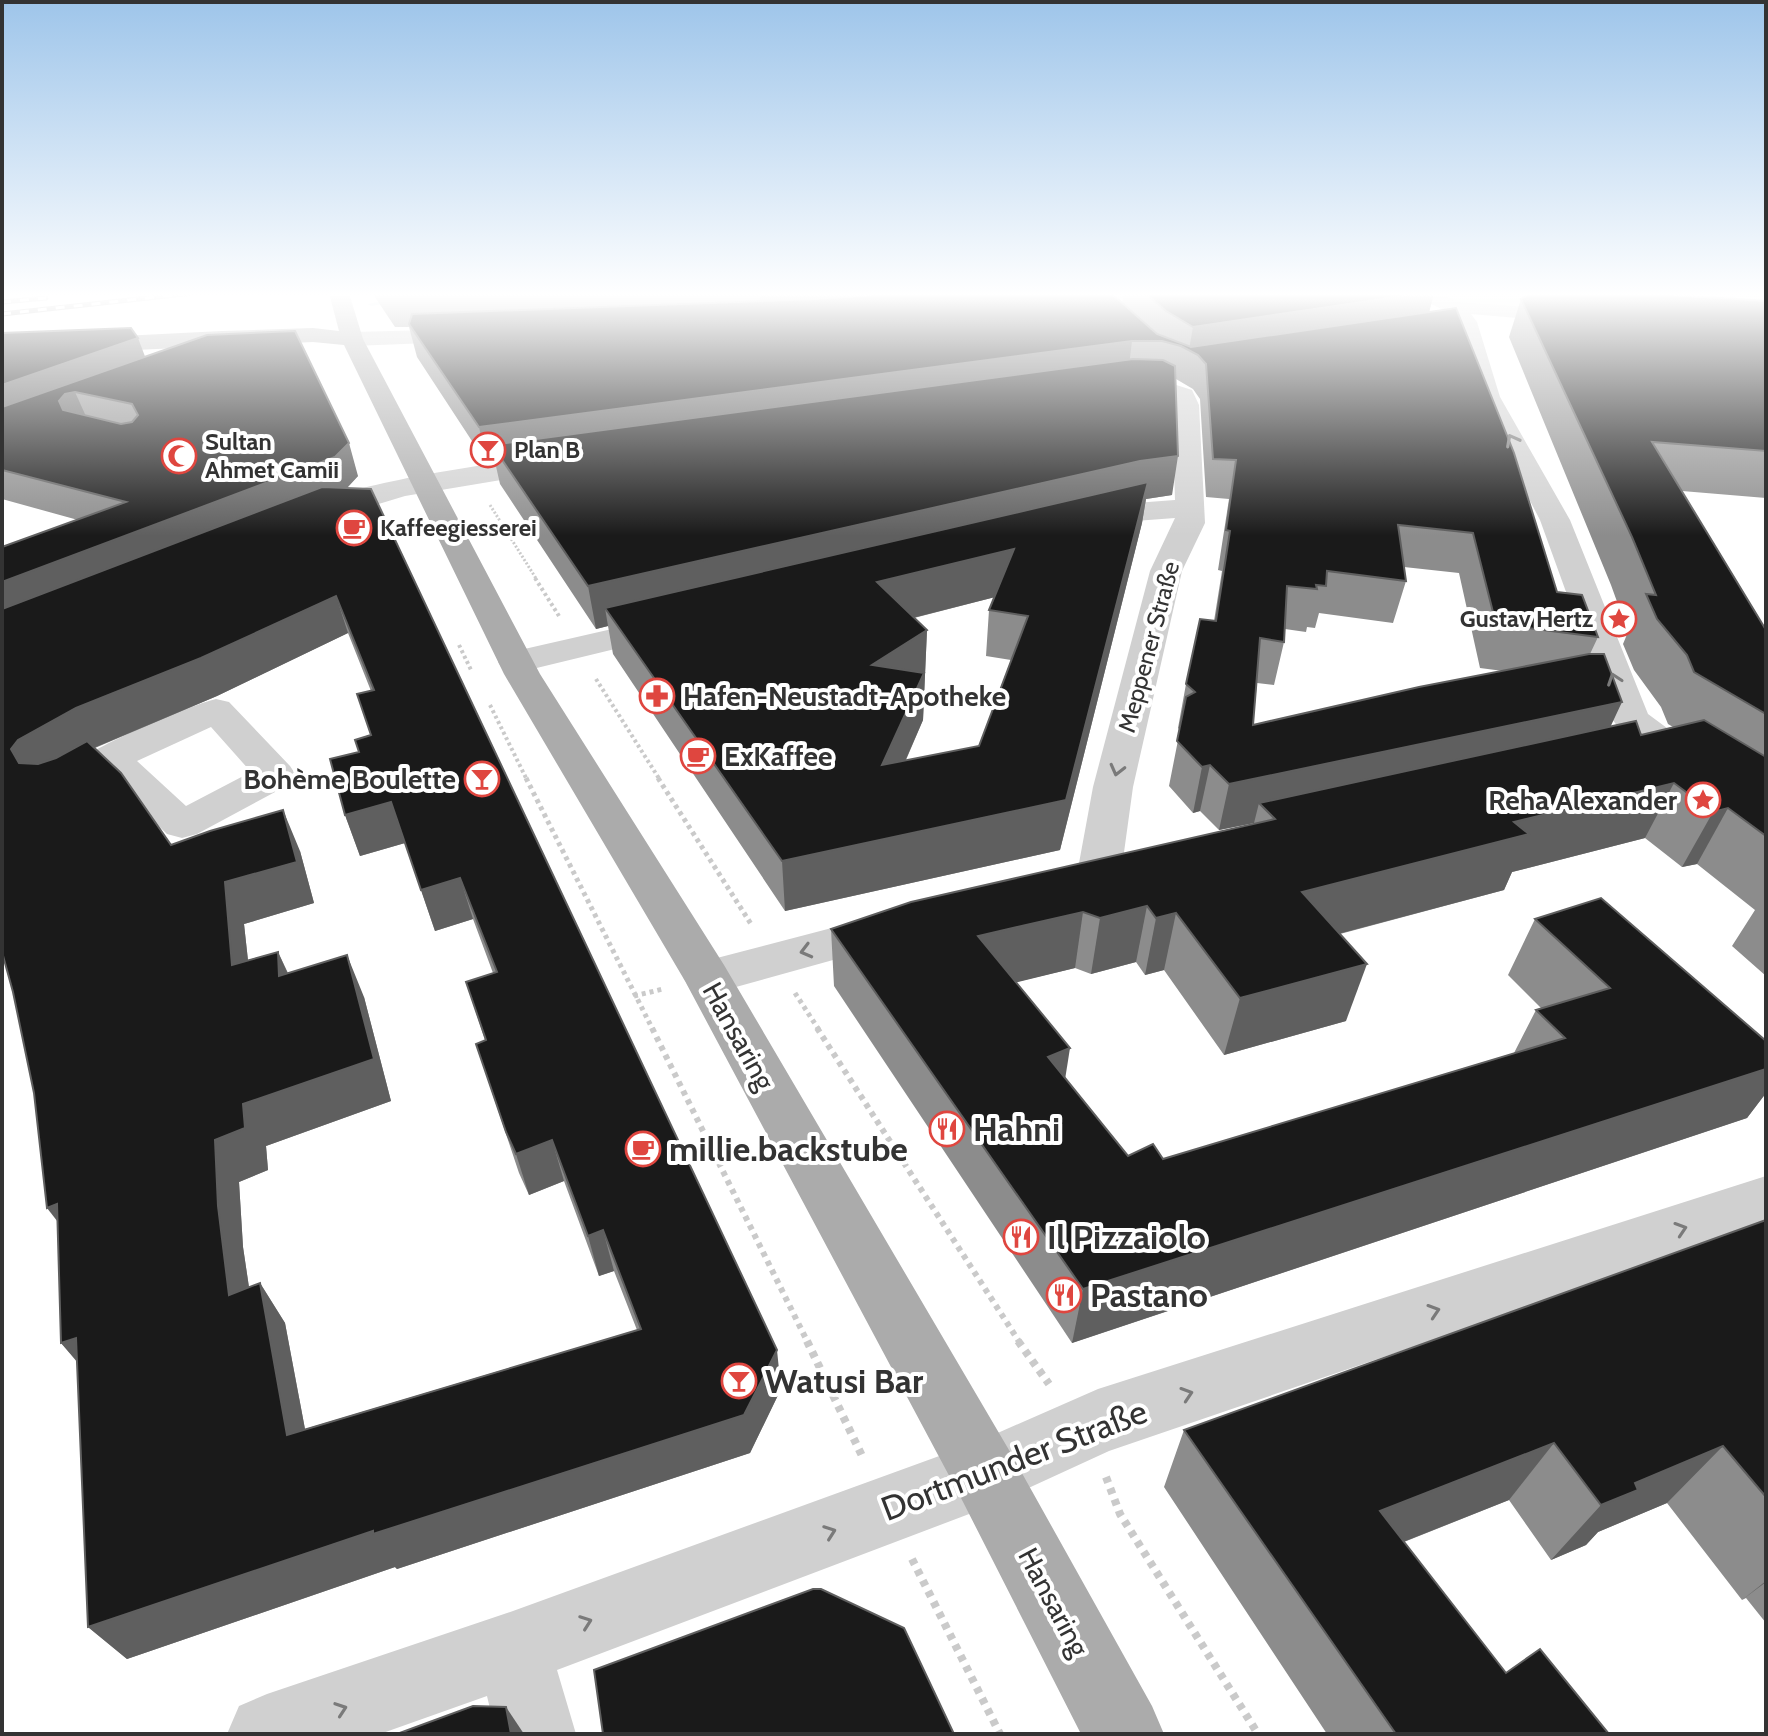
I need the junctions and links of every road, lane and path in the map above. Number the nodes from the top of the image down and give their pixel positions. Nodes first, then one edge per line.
1 (377, 374) edge
2 (1173, 374) edge
3 (1173, 374) edge
4 (1479, 374) edge
5 (1100, 388) edge
6 (590, 458) edge
7 (450, 479) junction
8 (1190, 508) junction
9 (293, 523) edge
10 (1065, 529) edge
11 (707, 617) edge
12 (577, 648) junction
13 (516, 662) junction
14 (1656, 742) junction
15 (111, 758) dead end
16 (1614, 759) edge
17 (56, 791) edge
18 (1766, 810) edge
19 (1097, 875) edge
20 (924, 920) edge
21 (773, 959) junction
22 (624, 975) dead end
23 (707, 977) junction
24 (1766, 1201) edge
25 (1084, 1428) junction
26 (985, 1474) junction
27 (888, 1510) junction
28 (513, 1649) junction
29 (267, 1734) edge
30 (536, 1734) edge
31 (1000, 1734) edge
32 (1124, 1734) edge
33 (1258, 1734) edge

1 - 7 main road, Hansaring
2 - 5 street, Meppener Straße
3 - 8 street, Meppener Straße
14 -> 4 street
6 - 7 street
7 - 9 street
7 - 12 path
7 - 13 main road, Hansaring
8 - 10 street
8 -> 19 street, Meppener Straße
11 - 12 street
12 - 13 street
12 - 21 path
13 - 23 main road, Hansaring
14 - 16 street
14 - 18 street
15 - 17 street
20 -> 21 street
21 - 23 street
21 - 25 path
22 - 27 path
23 - 26 main road, Hansaring
25 -> 24 street, Dortmunder Straße
25 - 26 street, Dortmunder Straße
25 - 33 path
26 - 27 street, Dortmunder Straße
26 - 32 main road, Hansaring
28 -> 27 street, Dortmunder Straße
27 - 31 path
29 -> 28 street, Dortmunder Straße
28 - 30 street

